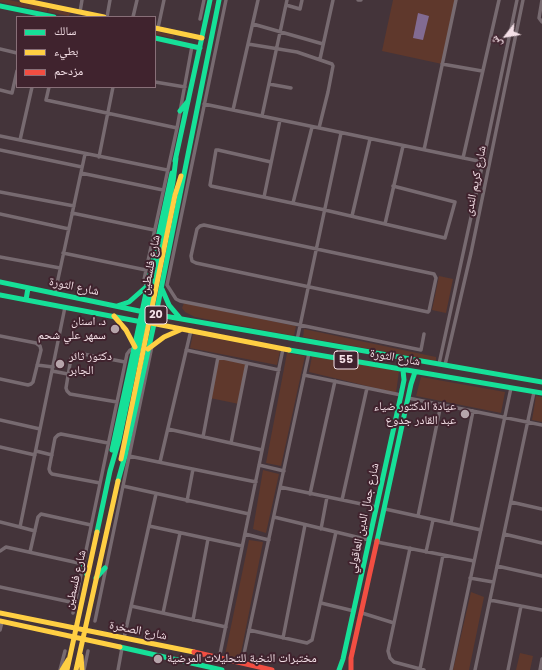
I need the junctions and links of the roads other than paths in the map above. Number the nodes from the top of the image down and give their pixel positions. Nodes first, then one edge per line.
1 (22, 0) edge
2 (82, 0) edge
3 (110, 0) edge
4 (137, 0) edge
5 (164, 0) edge
6 (210, 0) edge
7 (219, 0) edge
8 (226, 0) edge
9 (258, 0) edge
10 (287, 0) edge
11 (302, 0) edge
12 (333, 0) edge
13 (456, 0) edge
14 (499, 0) edge
15 (517, 0) edge
16 (523, 0) edge
17 (542, 0) edge
18 (203, 2) edge
19 (286, 5) junction
20 (0, 6) edge
21 (208, 11) junction
22 (80, 12) junction
23 (47, 16) edge
24 (100, 16) edge
25 (105, 16) edge
26 (133, 16) edge
27 (514, 17) junction
28 (519, 17) junction
29 (200, 19) dead end
30 (542, 22) edge
31 (253, 24) junction
32 (214, 25) junction
33 (220, 26) junction
34 (156, 28) edge
35 (281, 31) junction
36 (178, 33) junction
37 (156, 38) edge
38 (202, 38) junction
39 (176, 43) junction
40 (248, 44) junction
41 (324, 44) junction
42 (192, 46) junction
43 (200, 48) junction
44 (277, 48) junction
45 (0, 49) edge
46 (16, 53) edge
47 (320, 59) junction
48 (442, 64) junction
49 (482, 71) junction
50 (16, 75) edge
51 (156, 82) edge
52 (269, 84) junction
53 (185, 87) junction
54 (32, 88) edge
55 (49, 88) edge
56 (113, 88) edge
57 (291, 88) dead end
58 (0, 90) edge
59 (188, 101) junction
60 (204, 104) junction
61 (233, 110) junction
62 (180, 111) junction
63 (108, 113) junction
64 (262, 116) junction
65 (280, 120) junction
66 (312, 127) junction
67 (177, 128) junction
68 (319, 128) junction
69 (341, 133) junction
70 (0, 136) edge
71 (370, 139) junction
72 (20, 140) junction
73 (403, 146) junction
74 (0, 150) edge
75 (424, 150) junction
76 (85, 154) junction
77 (186, 156) junction
78 (99, 157) junction
79 (176, 158) junction
80 (463, 158) junction
81 (271, 162) junction
82 (483, 162) junction
83 (82, 167) junction
84 (167, 170) junction
85 (81, 173) junction
86 (393, 186) junction
87 (162, 190) junction
88 (0, 192) edge
89 (173, 195) junction
90 (264, 197) junction
91 (293, 203) junction
92 (74, 206) junction
93 (325, 210) junction
94 (72, 213) junction
95 (0, 214) edge
96 (352, 216) junction
97 (385, 224) junction
98 (68, 229) junction
99 (154, 230) junction
100 (316, 249) junction
101 (464, 251) junction
102 (63, 253) junction
103 (471, 253) junction
104 (0, 257) edge
105 (60, 268) junction
106 (146, 270) junction
107 (0, 282) edge
108 (308, 286) junction
109 (147, 287) junction
110 (164, 287) junction
111 (28, 288) junction
112 (55, 293) junction
113 (0, 295) edge
114 (26, 300) junction
115 (116, 306) junction
116 (65, 307) junction
117 (143, 312) junction
118 (154, 314) junction
119 (114, 316) junction
120 (181, 318) junction
121 (141, 321) junction
122 (152, 324) junction
123 (300, 325) junction
124 (182, 329) junction
125 (191, 330) junction
126 (424, 334) dead end
127 (0, 336) edge
128 (297, 340) junction
129 (135, 348) junction
130 (150, 348) junction
131 (283, 349) junction
132 (186, 350) junction
133 (355, 350) junction
134 (309, 353) junction
135 (218, 357) junction
136 (353, 361) junction
137 (125, 362) junction
138 (247, 363) junction
139 (439, 364) junction
140 (37, 365) junction
141 (445, 365) junction
142 (52, 369) junction
143 (279, 370) junction
144 (403, 370) junction
145 (415, 372) junction
146 (68, 374) junction
147 (304, 375) junction
148 (0, 379) edge
149 (335, 381) junction
150 (403, 382) junction
151 (542, 382) edge
152 (411, 384) junction
153 (367, 388) junction
154 (511, 388) junction
155 (534, 392) junction
156 (542, 393) edge
157 (401, 395) junction
158 (408, 398) junction
159 (117, 402) junction
160 (441, 404) junction
161 (473, 411) junction
162 (505, 417) junction
163 (0, 420) edge
164 (528, 422) junction
165 (542, 425) edge
166 (40, 429) junction
167 (168, 429) junction
168 (203, 437) junction
169 (121, 440) junction
170 (108, 443) junction
171 (231, 443) junction
172 (0, 447) edge
173 (262, 450) junction
174 (35, 453) junction
175 (52, 455) junction
176 (129, 456) junction
177 (160, 462) junction
178 (259, 465) junction
179 (193, 469) junction
180 (110, 471) junction
181 (284, 471) junction
182 (120, 473) junction
183 (256, 482) junction
184 (100, 483) junction
185 (123, 486) junction
186 (280, 487) junction
187 (156, 494) junction
188 (310, 494) junction
189 (327, 497) junction
190 (342, 500) junction
191 (187, 501) junction
192 (510, 502) junction
193 (376, 507) junction
194 (542, 508) edge
195 (385, 509) junction
196 (249, 514) junction
197 (418, 516) junction
198 (274, 517) junction
199 (433, 520) junction
200 (0, 522) edge
201 (91, 524) junction
202 (451, 524) junction
203 (305, 525) junction
204 (149, 526) junction
205 (20, 527) junction
206 (321, 529) junction
207 (481, 530) junction
208 (35, 531) junction
209 (336, 532) junction
210 (180, 533) junction
211 (245, 534) junction
212 (504, 534) junction
213 (208, 539) junction
214 (269, 540) junction
215 (369, 540) junction
216 (377, 542) junction
217 (542, 543) edge
218 (242, 546) junction
219 (410, 548) junction
220 (0, 551) edge
221 (30, 552) junction
222 (426, 552) junction
223 (443, 555) junction
224 (474, 562) junction
225 (83, 564) junction
226 (497, 566) junction
227 (105, 568) junction
228 (542, 576) edge
229 (87, 578) junction
230 (470, 578) junction
231 (96, 579) junction
232 (493, 582) junction
233 (0, 587) edge
234 (490, 600) junction
235 (75, 603) junction
236 (321, 603) junction
237 (131, 606) junction
238 (521, 606) junction
239 (542, 610) edge
240 (354, 611) junction
241 (0, 613) edge
242 (73, 613) dead end
243 (163, 613) junction
244 (362, 613) junction
245 (193, 620) junction
246 (95, 621) dead end
247 (1, 622) edge
248 (394, 623) junction
249 (226, 627) junction
250 (76, 628) junction
251 (0, 630) edge
252 (85, 630) junction
253 (249, 630) junction
254 (74, 638) junction
255 (124, 638) junction
256 (283, 638) junction
257 (83, 640) junction
258 (122, 648) junction
259 (64, 651) dead end
260 (188, 651) junction
261 (88, 652) dead end
262 (80, 653) junction
263 (70, 658) junction
264 (219, 659) junction
265 (542, 660) edge
266 (186, 662) junction
267 (242, 663) junction
268 (61, 670) edge
269 (67, 670) edge
270 (76, 670) edge
271 (83, 670) edge
272 (118, 670) edge
273 (219, 670) edge
274 (272, 670) edge
275 (339, 670) edge
276 (351, 670) edge
277 (422, 670) edge
278 (451, 670) edge
279 (475, 670) edge
280 (508, 670) edge
281 (540, 670) edge

1 - 22 main road
2 - 22 street
3 - 25 street
4 - 26 street
5 - 34 street
6 - 21 main road, شارع فلسطين / 20
7 - 32 main road, شارع فلسطين / 20
8 - 33 street
9 - 31 street
10 - 19 street
11 - 19 street
12 - 41 street
13 - 48 street
14 - 49 street
15 - 27 street, شارع كريم الندى
16 - 28 street, شارع كريم الندى
17 - 30 street
18 - 21 main road
18 - 29 street
19 - 35 street
20 - 23 main road
21 - 38 main road, شارع فلسطين / 20
22 - 24 main road
27 - 28 street
27 - 82 street, شارع كريم الندى
28 - 103 street, شارع كريم الندى
31 - 35 street
31 - 40 street
32 - 33 main road
32 - 77 main road, شارع فلسطين / 20
33 - 60 street
34 - 36 main road
35 - 41 street
35 - 44 street
36 - 38 main road
36 - 39 main road
37 - 39 main road
38 - 43 main road, شارع فلسطين / 20
39 - 42 main road
40 - 44 street
40 - 61 street
41 - 47 street
42 - 43 main road
42 - 53 street
43 - 59 main road, شارع فلسطين / 20
44 - 47 street
44 - 52 street
45 - 46 street
47 - 68 street
48 - 49 street
48 - 75 street
49 - 80 street
50 - 58 street
51 - 53 street
52 - 57 street
52 - 64 street
53 - 62 street
54 - 72 street
55 - 63 street
56 - 63 street
59 - 62 main road
59 - 79 main road, شارع فلسطين / 20
60 - 61 street
60 - 110 street
61 - 64 street
62 - 67 street
63 - 67 street
63 - 78 street
64 - 65 street
65 - 66 street
65 - 81 street
66 - 68 street
66 - 91 street
67 - 84 street
68 - 69 street
69 - 71 street
69 - 93 street
70 - 72 street
71 - 73 street
71 - 96 street
72 - 76 street
73 - 75 street
73 - 86 street
74 - 83 street
75 - 80 street
76 - 78 street
76 - 83 street
77 - 89 main road, شارع فلسطين / 20
77 - 110 main road, شارع فلسطين / 20
78 - 84 street
79 - 89 main road, شارع فلسطين / 20
79 - 109 main road, شارع فلسطين / 20
80 - 82 street
81 - 90 street
81 - 90 street
82 - 101 street, شارع كريم الندى
83 - 85 street
84 - 87 street
85 - 87 street
85 - 92 street
86 - 97 street
86 - 97 street
87 - 99 street
88 - 92 street
89 - 169 main road, شارع فلسطين / 20
90 - 91 street
91 - 93 street
92 - 94 street
93 - 96 street
93 - 100 street
94 - 98 street
94 - 99 street
95 - 98 street
96 - 97 street
98 - 102 street
99 - 106 street
100 - 108 street
100 - 108 street
100 - 108 street
101 - 103 street
101 - 139 street, شارع كريم الندى
102 - 105 street
102 - 106 street
103 - 141 street, شارع كريم الندى
104 - 105 street
105 - 112 street
106 - 109 street
107 - 111 main road, شارع الثورة
108 - 123 street
109 - 115 main road
109 - 117 main road, شارع فلسطين / 20
110 - 118 main road, شارع فلسطين / 20
110 - 120 main road
110 - 123 street
111 - 112 main road, شارع الثورة
111 - 114 main road
112 - 115 main road, شارع الثورة
113 - 114 main road, شارع الثورة
114 - 116 main road, شارع الثورة
115 - 117 main road, شارع الثورة
116 - 119 main road, شارع الثورة
116 - 142 street
117 - 121 main road, شارع فلسطين / 20
118 - 120 main road, شارع الثورة / 55
118 - 122 main road, شارع فلسطين / 20
119 - 121 main road, شارع الثورة
119 - 129 main road
120 - 128 main road, شارع الثورة / 55
121 - 129 main road, شارع فلسطين / 20
122 - 124 main road, شارع الثورة / 55
122 - 130 main road, شارع فلسطين / 20
123 - 126 street
123 - 128 street
124 - 125 main road, شارع الثورة / 55
124 - 130 main road
125 - 131 main road, شارع الثورة / 55
125 - 132 street
127 - 140 street
128 - 133 main road, شارع الثورة / 55
129 - 137 street
129 - 180 main road, شارع فلسطين / 20
130 - 176 street
130 - 182 main road, شارع فلسطين / 20
131 - 134 main road, شارع الثورة / 55
131 - 143 street
132 - 135 street
132 - 167 street
133 - 136 main road
133 - 139 main road, شارع الثورة / 55
134 - 136 main road, شارع الثورة / 55
134 - 147 street
135 - 138 street
135 - 168 street
136 - 144 main road, شارع الثورة / 55
137 - 146 street
137 - 159 street
138 - 143 street
138 - 171 street
139 - 141 main road, شارع الثورة / 55
140 - 142 street
140 - 148 street
141 - 151 main road, شارع الثورة / 55
142 - 146 street
142 - 166 street
143 - 173 street
144 - 145 main road, شارع الثورة / 55
144 - 150 main road, شارع جمال الدين العاقولي
145 - 152 main road, شارع جمال الدين العاقولي
145 - 154 main road, شارع الثورة / 55
146 - 159 street
147 - 149 street
147 - 181 street
149 - 153 street
149 - 188 street
150 - 152 main road
150 - 157 main road, شارع جمال الدين العاقولي
152 - 158 main road, شارع جمال الدين العاقولي
153 - 157 street
153 - 190 street
154 - 155 main road, شارع الثورة / 55
154 - 162 street
155 - 156 main road, شارع الثورة / 55
155 - 164 street
157 - 193 main road, شارع جمال الدين العاقولي
158 - 160 street
158 - 195 main road, شارع جمال الدين العاقولي
159 - 170 street
160 - 161 street
160 - 197 street
161 - 162 street
161 - 202 street
162 - 164 street
162 - 207 street
163 - 166 street
164 - 165 street
164 - 192 street
166 - 174 street
167 - 168 street
167 - 177 street
168 - 171 street
169 - 180 main road, شارع فلسطين / 20
169 - 182 main road, شارع فلسطين / 20
170 - 175 street
170 - 184 street
171 - 173 street
172 - 174 street
173 - 178 street
174 - 175 street
174 - 205 street
175 - 184 street
176 - 177 street
176 - 185 street
177 - 179 street
178 - 181 street
178 - 183 street
179 - 183 street
179 - 191 street
180 - 229 main road, شارع فلسطين / 20
181 - 186 street
182 - 231 main road, شارع فلسطين / 20
183 - 196 street
184 - 201 street
185 - 187 street
185 - 227 street
186 - 188 street
186 - 198 street
187 - 191 street
187 - 204 street
188 - 189 street
189 - 190 street
189 - 206 street
190 - 193 street
191 - 196 street
192 - 194 street
192 - 212 street
193 - 215 main road, شارع جمال الدين العاقولي
195 - 197 street
195 - 216 main road, شارع جمال الدين العاقولي
196 - 211 street
197 - 199 street
198 - 203 street
198 - 214 street
199 - 202 street
199 - 222 street
200 - 205 street
201 - 208 street
201 - 225 street
202 - 207 street
203 - 206 street
203 - 256 street
204 - 210 street
204 - 237 street
205 - 208 street
206 - 209 street
207 - 224 street
208 - 221 street
209 - 215 street
209 - 236 street
210 - 213 street
210 - 243 street
211 - 214 street
211 - 218 street
212 - 217 street
212 - 226 street
213 - 218 street
213 - 245 street
214 - 253 street
215 - 240 main road, شارع جمال الدين العاقولي
216 - 219 street
216 - 244 main road, شارع جمال الدين العاقولي
218 - 249 street
219 - 222 street
219 - 248 street
220 - 221 street
221 - 225 street
222 - 223 street
223 - 224 street
223 - 277 street
224 - 230 street
225 - 229 main road
225 - 235 street
226 - 228 street
226 - 232 street
227 - 231 main road
227 - 246 street
229 - 250 main road, شارع فلسطين / 20
230 - 232 street
230 - 278 street
231 - 252 main road, شارع فلسطين / 20
232 - 234 street
233 - 235 street
234 - 238 street
234 - 279 street
235 - 242 street
236 - 240 street
236 - 256 street
237 - 243 street
237 - 255 street
238 - 239 street
238 - 280 street
240 - 275 main road, شارع جمال الدين العاقولي
241 - 250 main road, شارع الصخرة
243 - 245 street
244 - 248 street
244 - 276 main road, شارع جمال الدين العاقولي
245 - 249 street
247 - 251 street
247 - 254 main road, شارع الصخرة
248 - 277 street
249 - 264 street
250 - 252 main road, شارع الصخرة
250 - 254 main road, شارع فلسطين / 20
252 - 255 main road, شارع الصخرة
252 - 257 main road, شارع فلسطين / 20
253 - 256 street
253 - 267 street
254 - 257 main road, شارع الصخرة
254 - 263 main road, شارع فلسطين / 20
255 - 260 main road, شارع الصخرة
257 - 258 main road, شارع الصخرة
257 - 262 main road, شارع فلسطين / 20
258 - 266 main road, شارع الصخرة
258 - 272 street
259 - 268 street
260 - 264 main road, شارع الصخرة
260 - 266 main road
261 - 271 street
262 - 270 main road, شارع فلسطين / 20
262 - 271 main road
263 - 268 main road
263 - 269 main road, شارع فلسطين / 20
264 - 267 main road, شارع الصخرة
265 - 281 street
266 - 273 main road, شارع الصخرة
267 - 274 main road, شارع الصخرة

